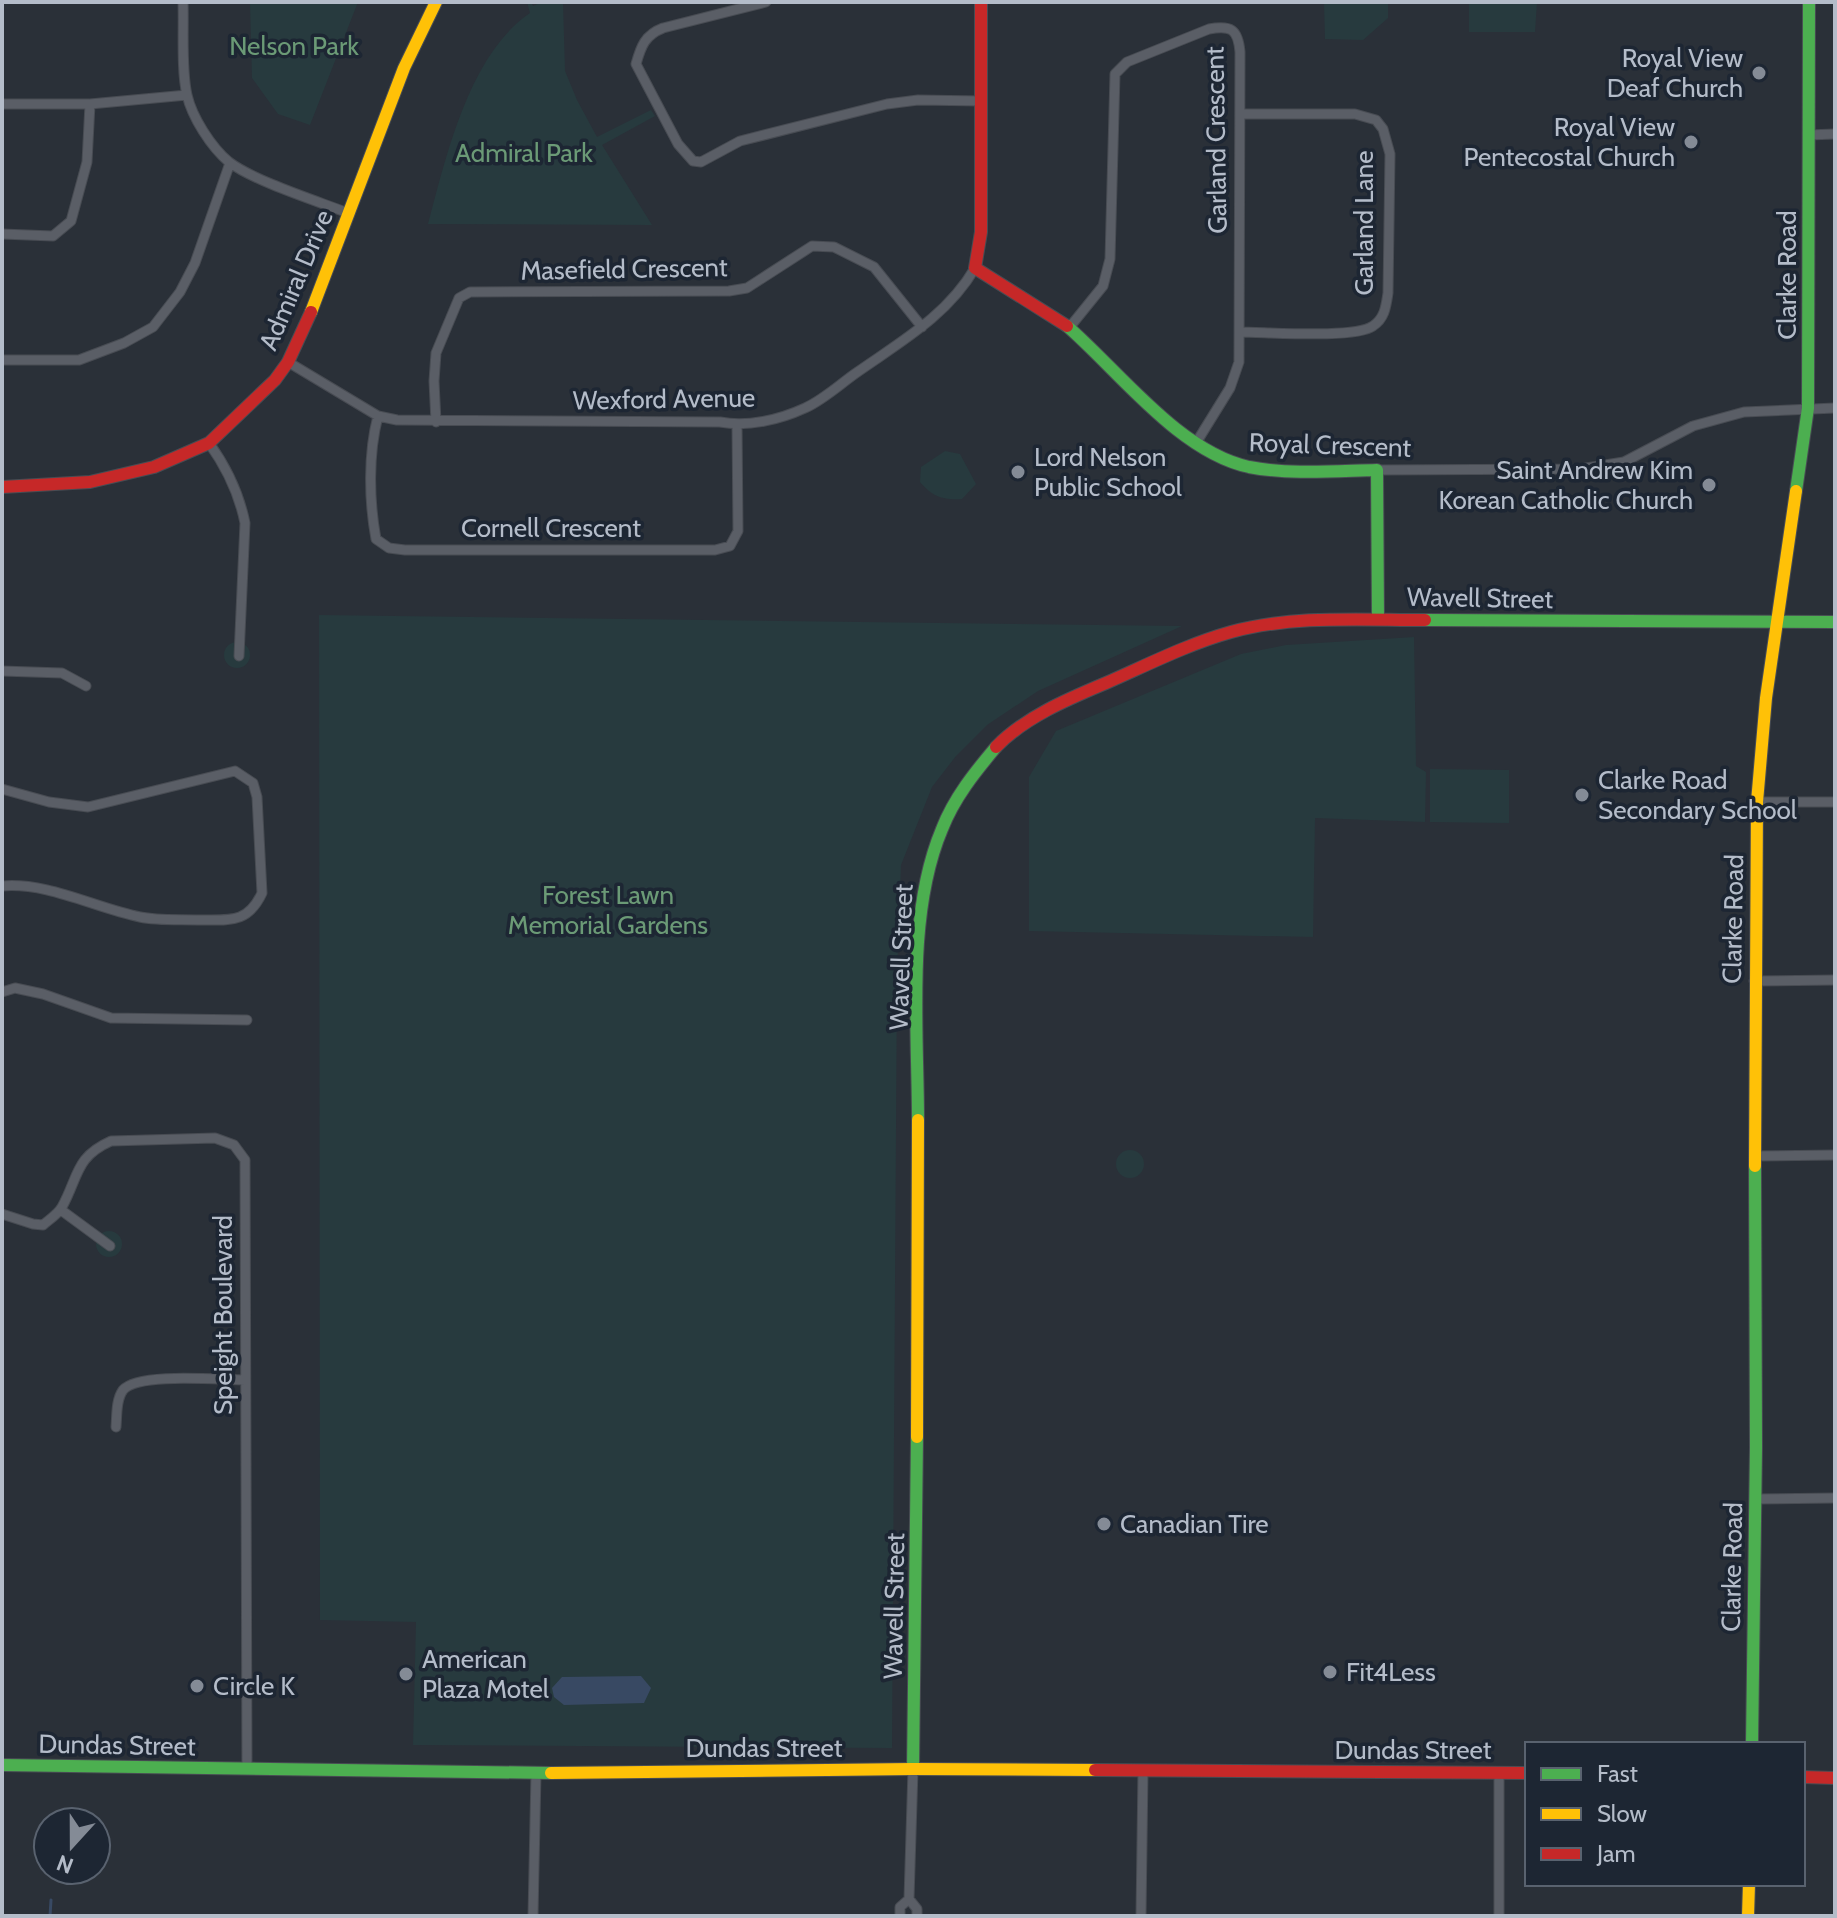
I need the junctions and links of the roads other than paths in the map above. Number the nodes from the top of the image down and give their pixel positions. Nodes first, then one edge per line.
1 (183, 2) edge
2 (436, 2) edge
3 (766, 2) edge
4 (981, 2) edge
5 (1809, 2) edge
6 (187, 95) junction
7 (982, 101) junction
8 (2, 104) edge
9 (90, 104) junction
10 (1241, 114) junction
11 (1835, 134) edge
12 (1808, 135) junction
13 (230, 163) junction
14 (348, 213) junction
15 (2, 234) edge
16 (975, 268) junction
17 (922, 327) junction
18 (1069, 328) junction
19 (1240, 332) junction
20 (2, 360) edge
21 (288, 362) junction
22 (1808, 408) junction
23 (1835, 408) edge
24 (378, 416) junction
25 (436, 422) junction
26 (737, 425) junction
27 (209, 443) junction
28 (1196, 443) junction
29 (1377, 470) junction
30 (2, 487) edge
31 (1378, 619) junction
32 (1835, 622) edge
33 (1776, 623) junction
34 (239, 656) dead end
35 (2, 671) edge
36 (86, 686) dead end
37 (2, 789) edge
38 (1757, 802) junction
39 (1835, 802) edge
40 (2, 886) edge
41 (1835, 980) edge
42 (1754, 981) junction
43 (2, 992) edge
44 (247, 1020) dead end
45 (1835, 1155) edge
46 (1755, 1156) junction
47 (61, 1210) junction
48 (2, 1214) edge
49 (110, 1246) dead end
50 (245, 1380) junction
51 (116, 1427) dead end
52 (1835, 1498) edge
53 (1755, 1499) junction
54 (1752, 1742) edge
55 (2, 1765) edge
56 (247, 1768) junction
57 (913, 1769) junction
58 (1143, 1770) junction
59 (536, 1773) junction
60 (1499, 1773) junction
61 (1525, 1773) edge
62 (1805, 1777) edge
63 (1835, 1778) edge
64 (1749, 1886) edge
65 (909, 1899) junction
66 (533, 1916) edge
67 (900, 1916) edge
68 (917, 1916) edge
69 (1141, 1916) edge
70 (1499, 1916) edge
71 (1748, 1916) edge

1 - 6 street
2 - 14 street, Admiral Drive
3 - 7 street
4 - 7 street, Wexford Avenue
5 - 12 street, Clarke Road
6 - 9 street
6 - 13 street
7 - 16 street, Wexford Avenue
8 - 9 street
9 - 15 street
10 - 18 street, Garland Crescent
10 - 19 street, Garland Crescent
10 - 19 street, Garland Lane
11 - 12 street
12 - 22 street, Clarke Road
13 - 14 street
13 - 20 street
14 - 21 street, Admiral Drive
16 - 17 street, Wexford Avenue
16 - 18 street, Royal Crescent
17 - 25 street, Masefield Crescent
17 - 26 street, Wexford Avenue
18 - 28 street, Royal Crescent
19 - 28 street, Garland Crescent
21 - 24 street, Wexford Avenue
21 - 27 street, Admiral Drive
22 - 23 street, Royal Crescent
22 - 29 street, Royal Crescent
22 - 33 street, Clarke Road
24 - 25 street, Wexford Avenue
24 - 26 street, Cornell Crescent
25 - 26 street, Wexford Avenue
27 - 30 street, Admiral Drive
27 - 34 street
28 - 29 street, Royal Crescent
29 - 31 street
31 - 33 street, Wavell Street
31 - 57 street, Wavell Street
32 - 33 street, Wavell Street
33 - 38 street, Clarke Road
35 - 36 street
37 - 40 street
38 - 39 street
38 - 42 street, Clarke Road
41 - 42 street
42 - 46 street, Clarke Road
43 - 44 street
45 - 46 street
46 - 53 street, Clarke Road
47 - 48 street
47 - 49 street
47 - 50 street, Speight Boulevard
50 - 51 street
50 - 56 street, Speight Boulevard
52 - 53 street
53 - 54 street, Clarke Road
55 - 56 street, Dundas Street
56 - 59 street, Dundas Street
57 - 58 street, Dundas Street
57 - 59 street, Dundas Street
57 - 65 street
58 - 60 street, Dundas Street
58 - 69 street
59 - 66 street
60 - 61 street, Dundas Street
60 - 70 street
62 - 63 street
64 - 71 street
65 - 67 street
65 - 68 street

